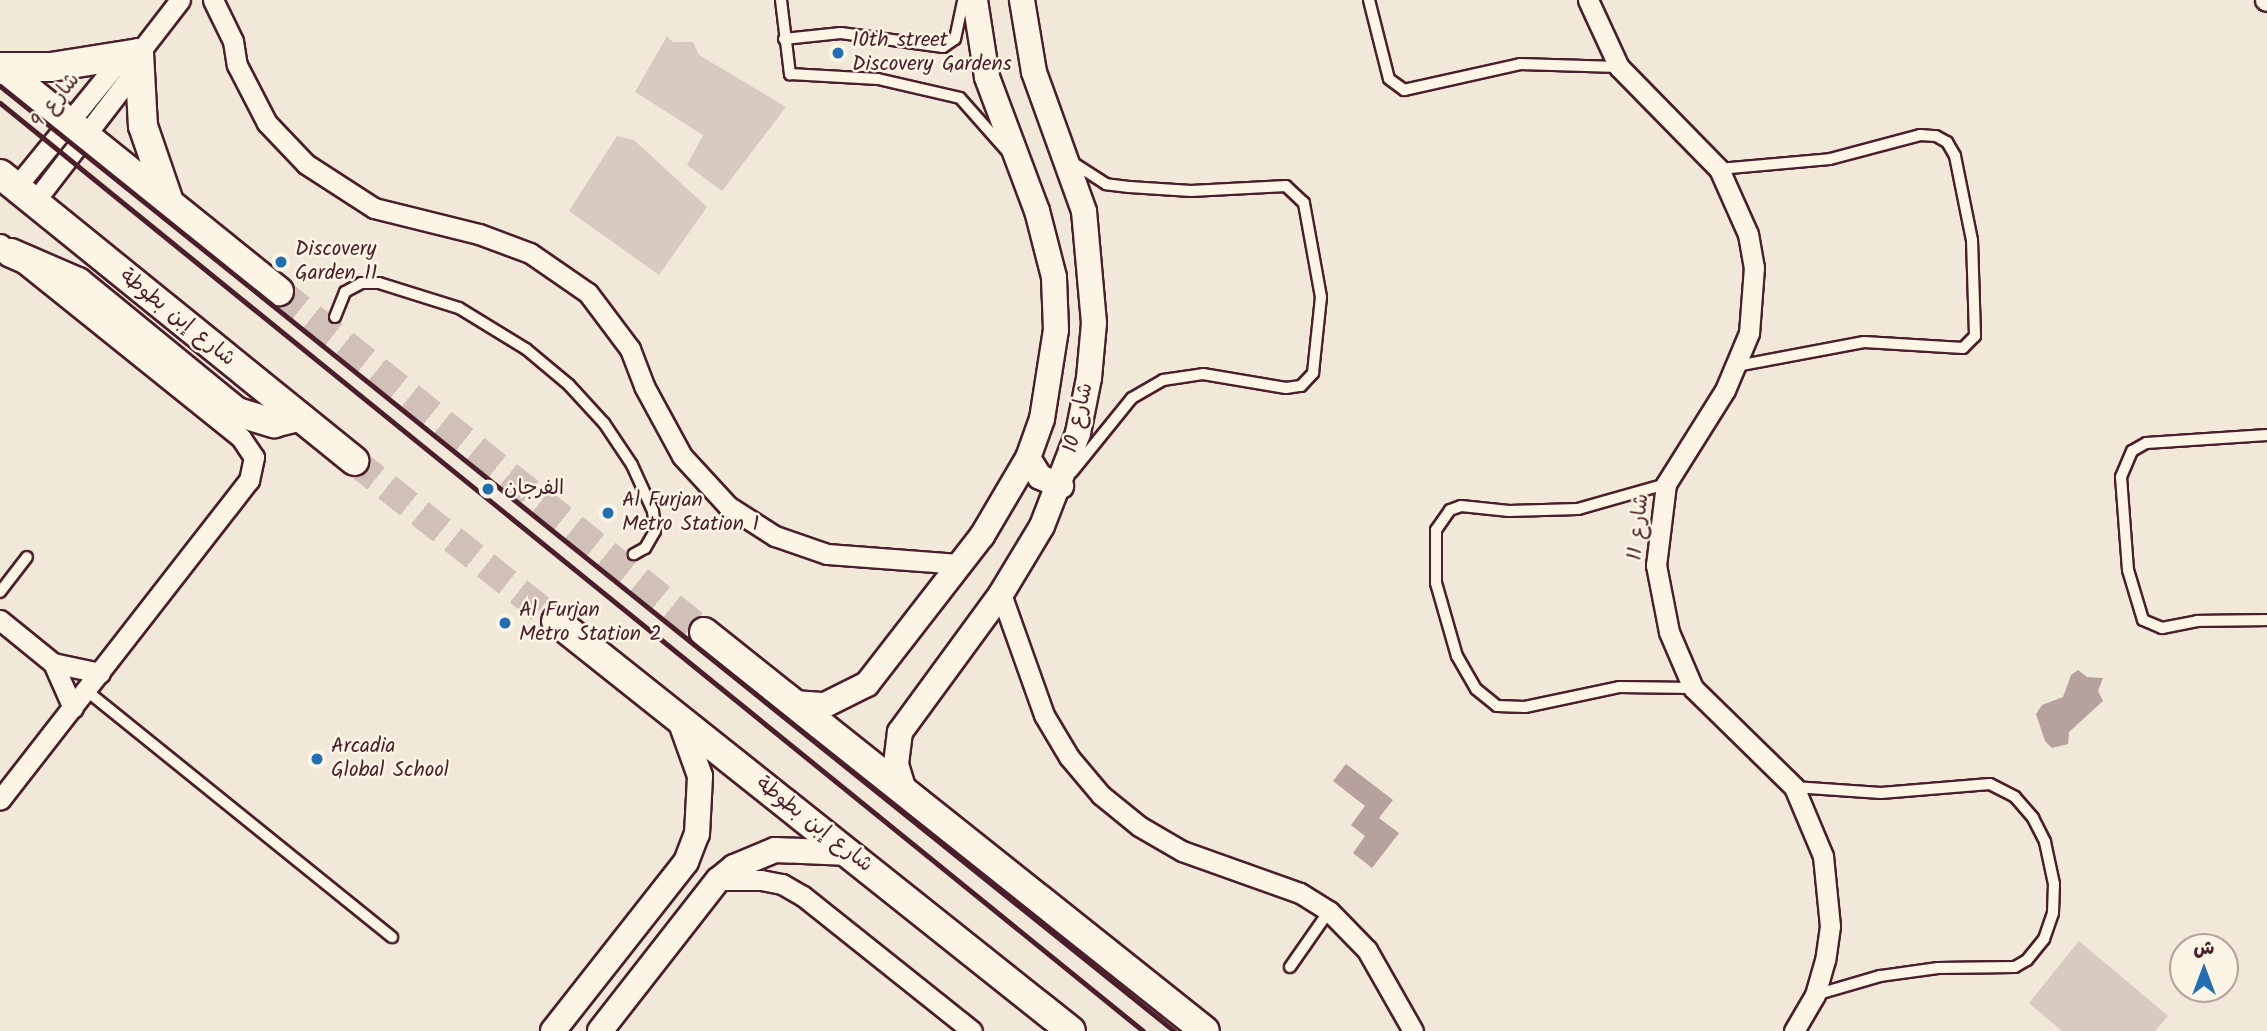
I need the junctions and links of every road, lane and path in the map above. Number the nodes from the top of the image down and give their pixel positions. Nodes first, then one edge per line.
1 (180, 0) edge
2 (213, 0) edge
3 (781, 0) edge
4 (963, 0) edge
5 (975, 0) edge
6 (1022, 0) edge
7 (1369, 0) edge
8 (1588, 0) edge
9 (784, 39) junction
10 (139, 53) junction
11 (1619, 66) junction
12 (0, 67) edge
13 (77, 129) junction
14 (1016, 157) junction
15 (1068, 158) junction
16 (1719, 169) junction
17 (17, 187) edge
18 (170, 203) junction
19 (6, 249) edge
20 (279, 290) tunnel mouth
21 (335, 317) dead end
22 (1737, 366) junction
23 (298, 417) junction
24 (2267, 435) edge
25 (1028, 458) junction
26 (354, 461) tunnel mouth
27 (1666, 484) junction
28 (1061, 486) junction
29 (634, 554) dead end
30 (27, 557) dead end
31 (915, 561) junction
32 (959, 564) junction
33 (941, 587) junction
34 (0, 592) edge
35 (1000, 594) junction
36 (0, 620) edge
37 (2267, 620) edge
38 (556, 621) tunnel mouth
39 (704, 632) tunnel mouth
40 (53, 663) junction
41 (100, 674) junction
42 (1693, 688) junction
43 (87, 691) junction
44 (794, 703) junction
45 (73, 708) junction
46 (680, 719) junction
47 (1794, 787) junction
48 (905, 794) junction
49 (0, 800) edge
50 (849, 853) junction
51 (718, 880) junction
52 (1329, 911) junction
53 (392, 937) dead end
54 (1290, 967) dead end
55 (1815, 995) junction
56 (553, 1031) edge
57 (600, 1031) edge
58 (972, 1031) edge
59 (1071, 1031) edge
60 (1205, 1031) edge
61 (1413, 1031) edge
62 (1794, 1031) edge

1 - 10 street, شارع 9
2 - 31 street
3 - 9 lane
4 - 9 lane
5 - 14 street, شارع 10
6 - 15 street, شارع 10
7 - 11 lane
8 - 11 street, شارع 11
9 - 14 lane
10 - 12 main road
10 - 13 street, شارع 9
10 - 18 main road
11 - 16 street, شارع 11
12 - 13 main road
13 - 17 street, شارع 9
13 - 18 main road
14 - 25 street, شارع 10
15 - 28 street, شارع 10
15 - 28 lane
16 - 22 street, شارع 11
16 - 22 lane
17 - 23 main road, شارع إبن بطوطة
18 - 20 main road
19 - 23 main road
19 - 41 street
21 - 29 lane
22 - 27 street, شارع 11
23 - 26 main road, شارع إبن بطوطة
24 - 37 lane
25 - 28 street
25 - 32 street, شارع 10
27 - 42 street, شارع 11
27 - 42 lane
28 - 35 street, شارع 10
30 - 34 lane
31 - 32 street
31 - 33 street
32 - 33 street, شارع 10
33 - 44 street, شارع 10
35 - 48 street, شارع 10
35 - 52 street
36 - 40 street
38 - 46 main road, شارع إبن بطوطة
39 - 44 main road
40 - 41 street
40 - 45 street
41 - 43 street
42 - 47 street, شارع 11
43 - 45 street
43 - 53 lane
44 - 48 main road
45 - 49 street
46 - 50 main road, شارع إبن بطوطة
46 - 56 street
47 - 55 street, شارع 11
47 - 55 lane
48 - 60 main road
50 - 51 street
50 - 59 main road, شارع إبن بطوطة
51 - 57 street
51 - 58 street
52 - 54 lane
52 - 61 street
55 - 62 street, شارع 11

